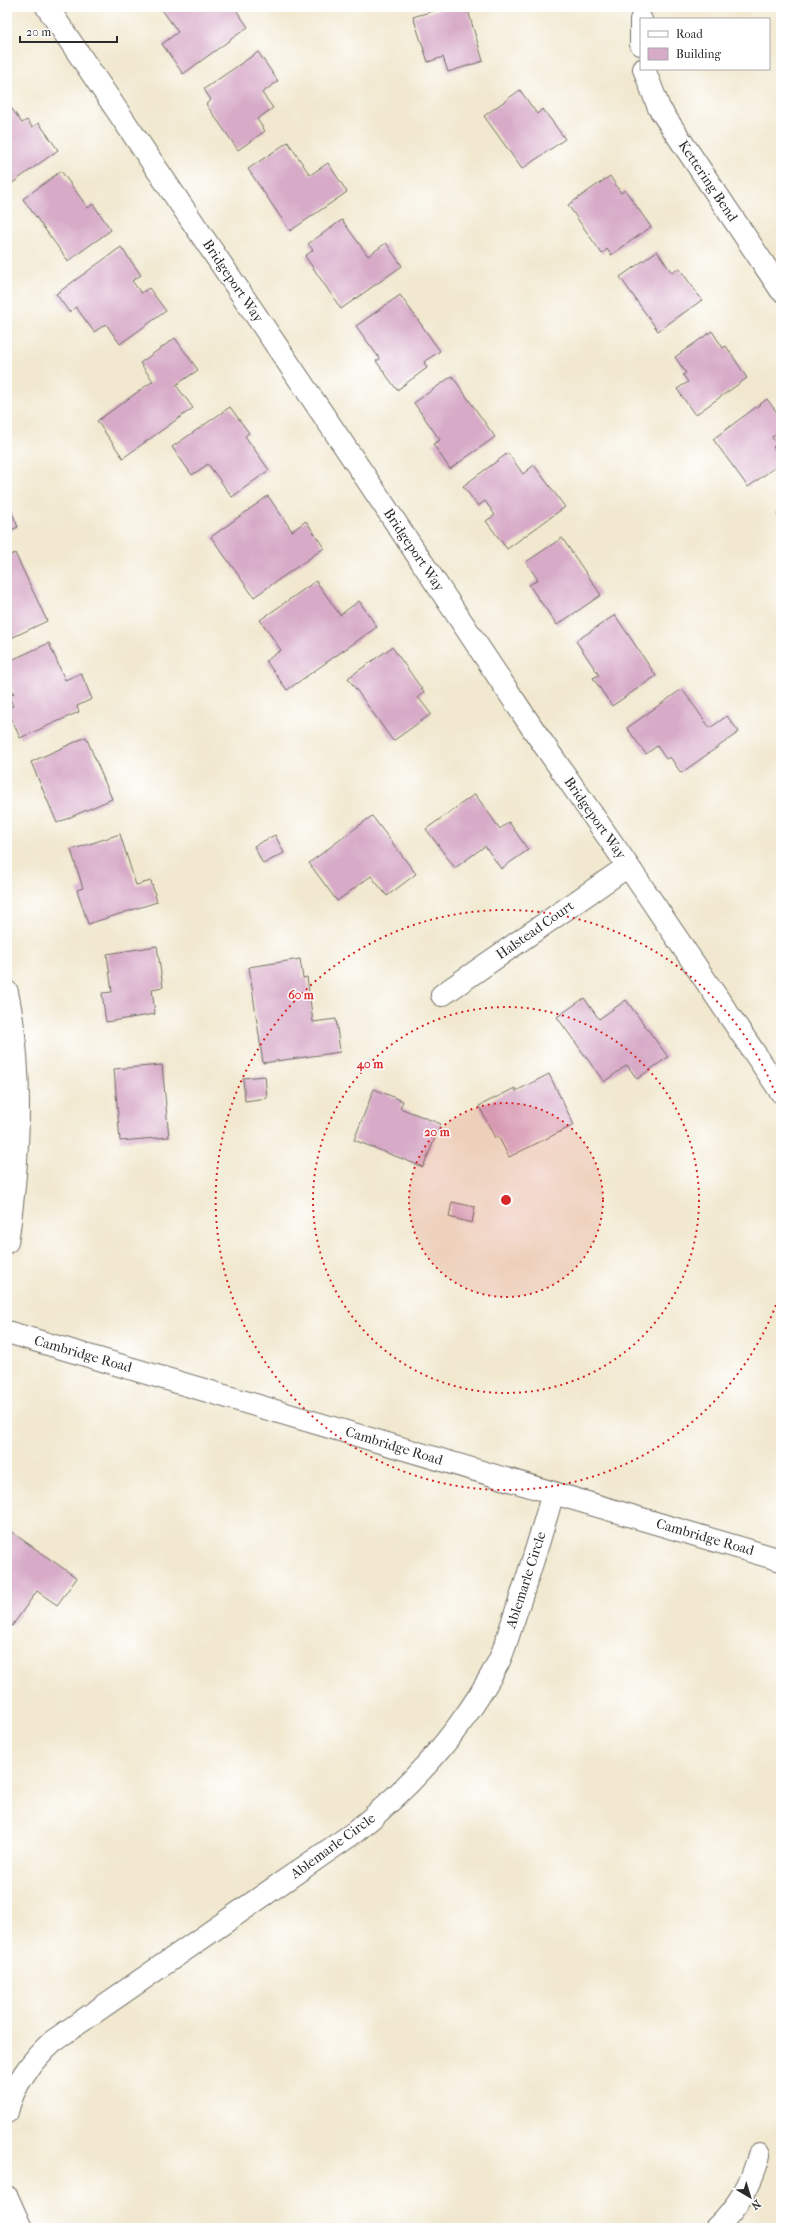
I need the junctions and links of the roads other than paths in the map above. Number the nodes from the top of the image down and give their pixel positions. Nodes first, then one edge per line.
1 (47, 7) edge
2 (644, 7) edge
3 (641, 18) edge
4 (644, 70) edge
5 (781, 290) edge
6 (628, 866) junction
7 (7, 992) edge
8 (442, 995) dead end
9 (781, 1092) edge
10 (7, 1242) edge
11 (7, 1332) edge
12 (553, 1493) junction
13 (781, 1560) edge
14 (7, 2112) edge
15 (759, 2154) dead end
16 (7, 2197) edge
17 (22, 2228) edge
18 (716, 2228) edge

1 - 6 street, Bridgeport Way
2 - 3 street
4 - 5 street, Kettering Bend
6 - 8 street, Halstead Court
6 - 9 street, Bridgeport Way
7 - 10 street
11 - 12 street, Cambridge Road
12 - 13 street, Cambridge Road
12 - 14 street, Ablemarle Circle
15 - 18 street
16 - 17 street

